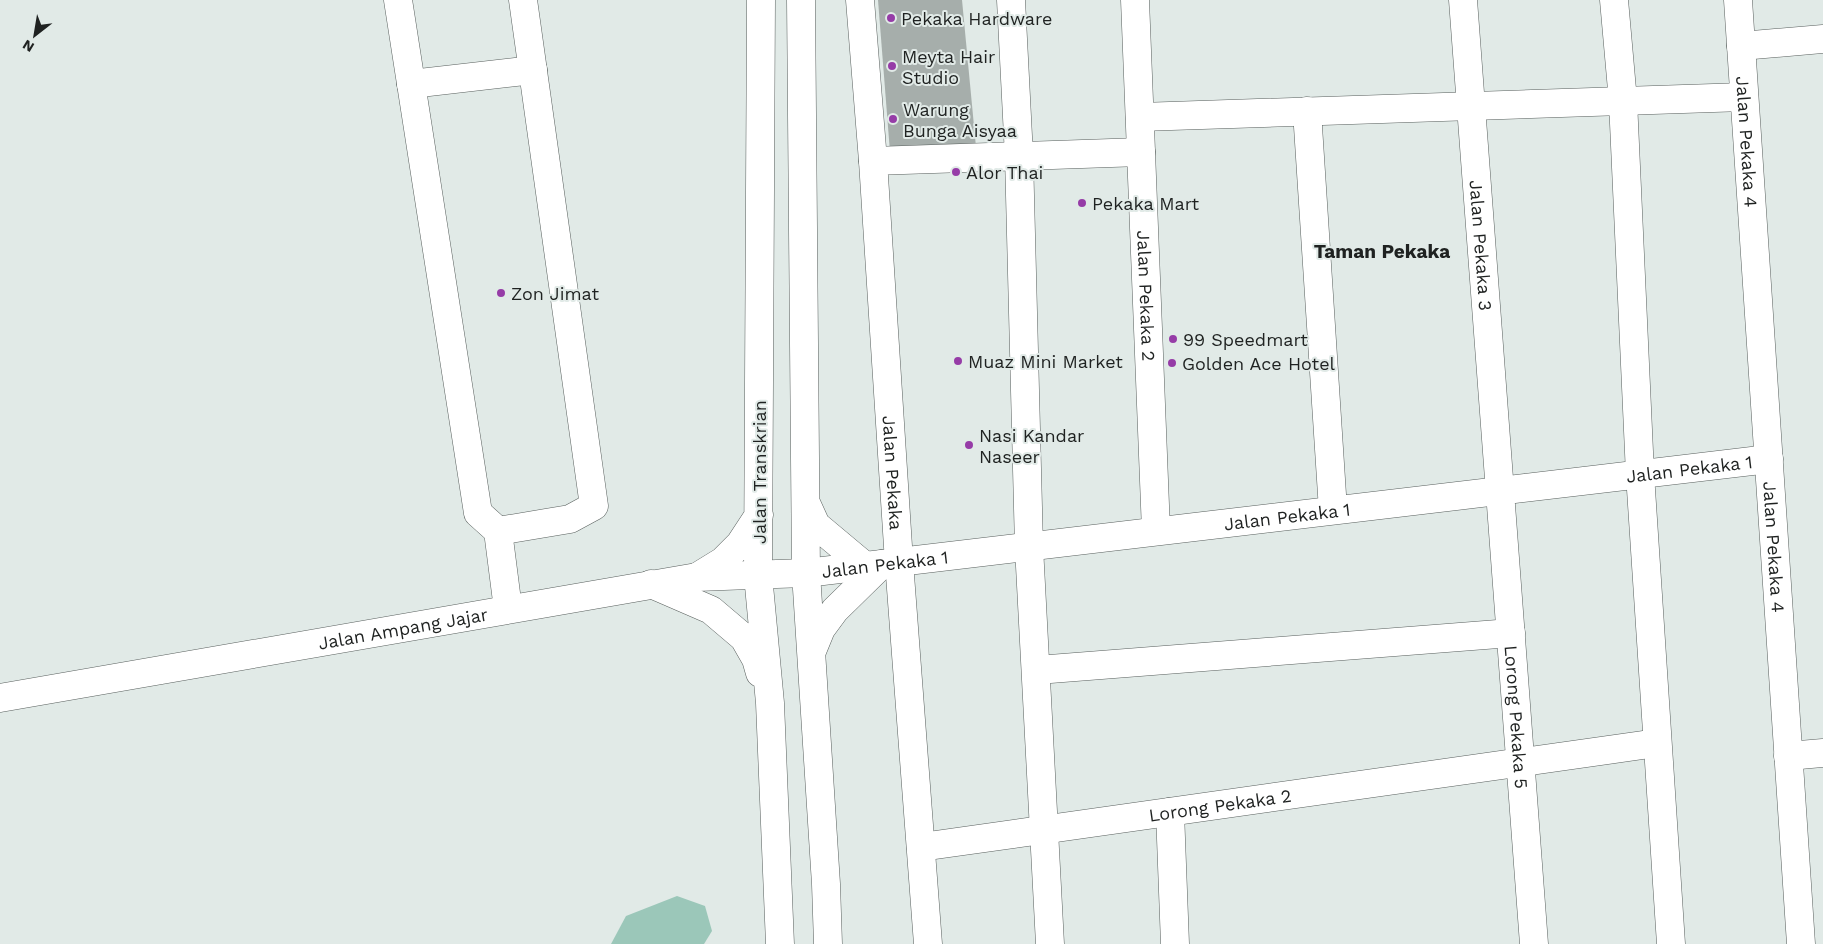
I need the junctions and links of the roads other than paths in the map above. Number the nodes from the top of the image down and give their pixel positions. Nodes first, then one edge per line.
1 (398, 0) edge
2 (523, 0) edge
3 (761, 0) edge
4 (801, 0) edge
5 (860, 0) edge
6 (1011, 0) edge
7 (1135, 0) edge
8 (1463, 0) edge
9 (1614, 0) edge
10 (1738, 0) edge
11 (1823, 39) edge
12 (1741, 46) junction
13 (533, 70) junction
14 (411, 84) junction
15 (1744, 97) junction
16 (1623, 100) junction
17 (1471, 106) junction
18 (1307, 111) junction
19 (1140, 117) junction
20 (1141, 152) junction
21 (1019, 156) junction
22 (873, 161) junction
23 (1769, 459) junction
24 (1640, 474) junction
25 (1500, 490) junction
26 (806, 503) junction
27 (1333, 510) junction
28 (759, 515) junction
29 (498, 531) junction
30 (1156, 531) junction
31 (1030, 546) junction
32 (882, 564) junction
33 (806, 573) junction
34 (758, 575) junction
35 (697, 577) junction
36 (650, 584) junction
37 (508, 609) junction
38 (1511, 633) junction
39 (811, 652) junction
40 (1037, 670) junction
41 (0, 698) edge
42 (770, 703) junction
43 (1658, 744) junction
44 (1823, 753) edge
45 (1788, 756) junction
46 (1520, 763) junction
47 (1170, 812) junction
48 (1043, 830) junction
49 (921, 848) junction
50 (780, 944) edge
51 (828, 944) edge
52 (928, 944) edge
53 (1050, 944) edge
54 (1175, 944) edge
55 (1534, 944) edge
56 (1671, 944) edge
57 (1801, 944) edge

1 - 14 street
2 - 13 street
3 - 28 street, Jalan Transkrian
4 - 26 street
5 - 22 street, Jalan Pekaka
6 - 21 street
7 - 19 street, Jalan Pekaka 2
8 - 17 street, Jalan Pekaka 3
9 - 16 street
10 - 12 street, Jalan Pekaka 4
11 - 12 street
12 - 15 street, Jalan Pekaka 4
13 - 14 street
13 - 29 street
14 - 29 street
15 - 16 street
15 - 23 street, Jalan Pekaka 4
16 - 17 street
16 - 24 street
17 - 18 street
17 - 25 street, Jalan Pekaka 3
18 - 19 street
18 - 27 street
19 - 20 street, Jalan Pekaka 2
20 - 21 street
20 - 30 street, Jalan Pekaka 2
21 - 22 street
21 - 31 street
22 - 32 street, Jalan Pekaka
23 - 24 street, Jalan Pekaka 1
23 - 45 street, Jalan Pekaka 4
24 - 25 street, Jalan Pekaka 1
24 - 43 street
25 - 27 street, Jalan Pekaka 1
25 - 38 street, Lorong Pekaka 5
26 - 32 street
26 - 33 street
27 - 30 street, Jalan Pekaka 1
28 - 34 street, Jalan Transkrian
28 - 35 street
29 - 37 street
30 - 31 street, Jalan Pekaka 1
31 - 32 street, Jalan Pekaka 1
31 - 40 street
32 - 33 street, Jalan Pekaka 1
32 - 39 street
32 - 49 street, Jalan Pekaka
33 - 34 street, Jalan Ampang Jajar
33 - 39 street
34 - 35 street, Jalan Ampang Jajar
34 - 42 street, Jalan Transkrian
35 - 36 street, Jalan Ampang Jajar
36 - 37 street, Jalan Ampang Jajar
36 - 42 street
37 - 41 street, Jalan Ampang Jajar
38 - 40 street
38 - 46 street, Lorong Pekaka 5
39 - 51 street
40 - 48 street
42 - 50 street, Jalan Transkrian
43 - 46 street, Lorong Pekaka 2
43 - 56 street
44 - 45 street
45 - 57 street, Jalan Pekaka 4
46 - 47 street, Lorong Pekaka 2
46 - 55 street, Lorong Pekaka 5
47 - 48 street, Lorong Pekaka 2
47 - 54 street
48 - 49 street, Lorong Pekaka 2
48 - 53 street
49 - 52 street, Jalan Pekaka

